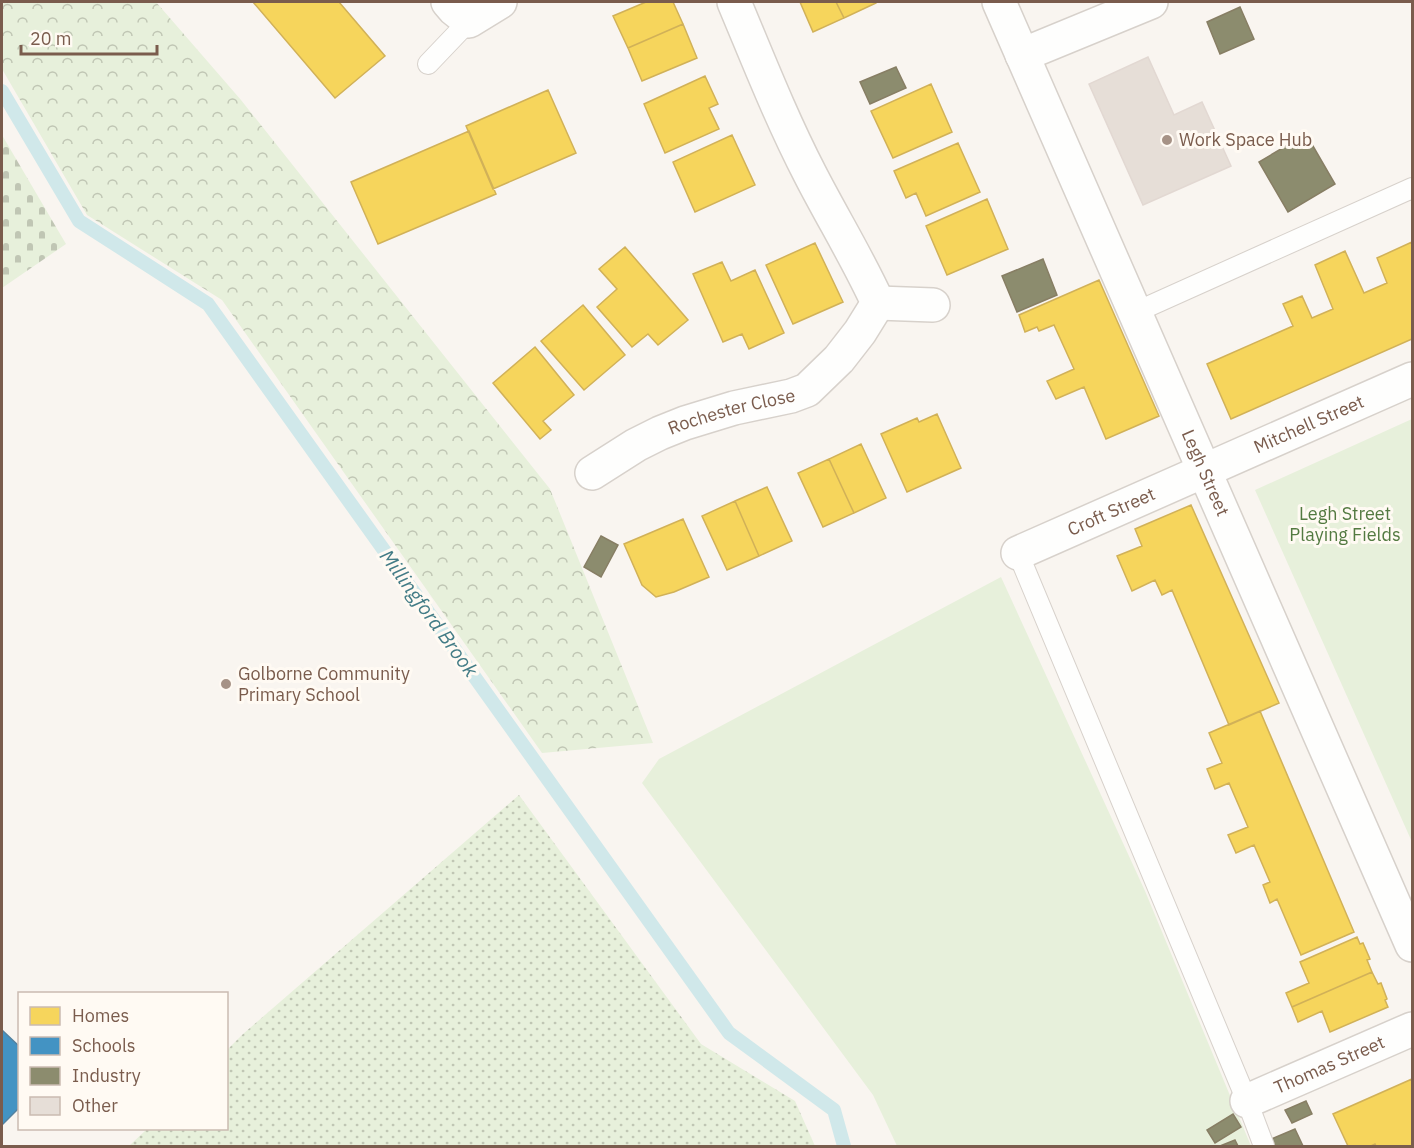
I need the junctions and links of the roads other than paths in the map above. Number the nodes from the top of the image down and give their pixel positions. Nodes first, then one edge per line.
1 (500, 2) edge
2 (734, 2) edge
3 (999, 2) edge
4 (1151, 2) edge
5 (459, 11) edge
6 (1022, 55) junction
7 (428, 64) dead end
8 (1413, 190) edge
9 (878, 303) junction
10 (933, 305) dead end
11 (1136, 312) junction
12 (1413, 379) edge
13 (1204, 470) junction
14 (592, 473) dead end
15 (1018, 553) joint
16 (1413, 945) edge
17 (1413, 1029) edge
18 (1247, 1101) junction
19 (1264, 1146) edge

1 - 5 street
2 - 9 street
3 - 6 street, Legh Street
4 - 6 street
5 - 7 lane
6 - 11 street, Legh Street
8 - 11 lane
9 - 10 street
9 - 14 street, Rochester Close
11 - 13 street, Legh Street
12 - 13 street, Mitchell Street
13 - 15 street, Croft Street
13 - 16 street, Legh Street
15 - 18 lane
17 - 18 street, Thomas Street
18 - 19 lane

